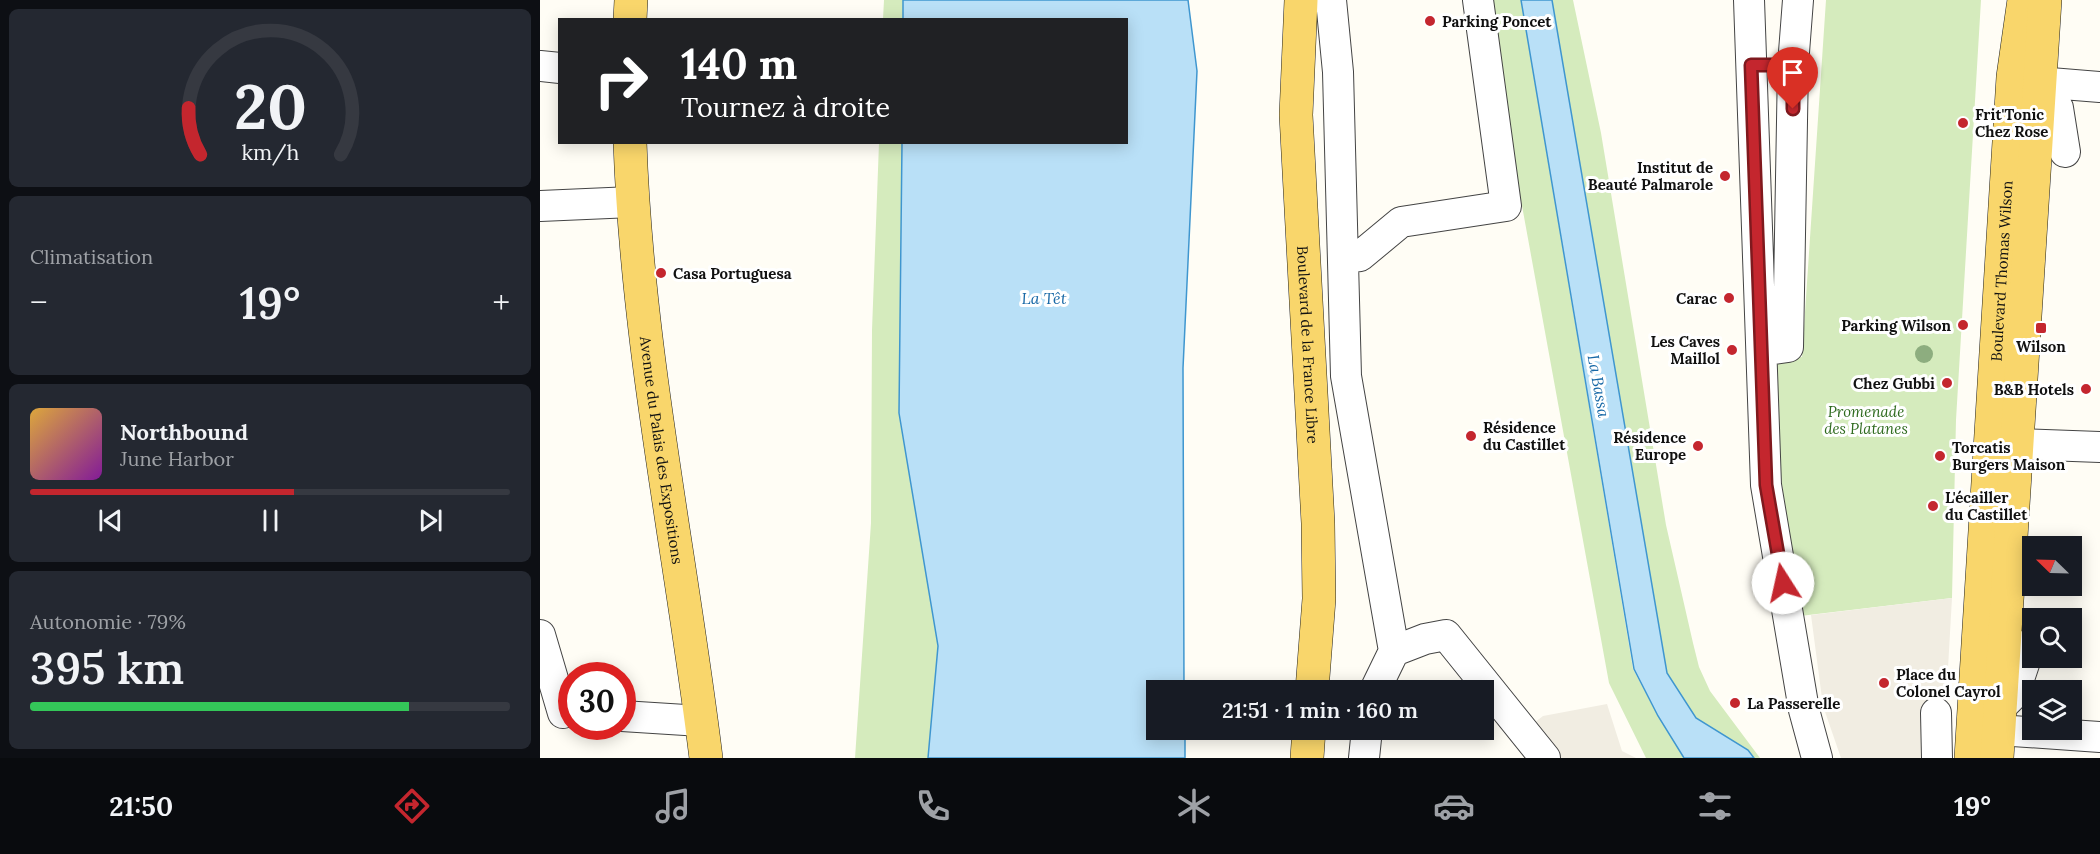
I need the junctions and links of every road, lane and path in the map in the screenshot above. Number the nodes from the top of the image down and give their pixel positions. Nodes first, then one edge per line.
1 (631, 0) edge
2 (1301, 0) edge
3 (1331, 0) edge
4 (1478, 0) edge
5 (1749, 0) edge
6 (1798, 0) edge
7 (2024, 0) edge
8 (2044, 0) edge
9 (630, 18) edge
10 (1751, 65) junction
11 (1793, 65) junction
12 (540, 66) edge
13 (558, 68) edge
14 (2037, 87) junction
15 (2100, 87) edge
16 (630, 144) edge
17 (2065, 152) dead end
18 (632, 202) junction
19 (540, 206) edge
20 (1343, 258) junction
21 (1774, 349) dead end
22 (2004, 443) junction
23 (2100, 447) edge
24 (540, 635) edge
25 (1394, 651) junction
26 (2023, 668) edge
27 (1313, 680) edge
28 (1380, 680) edge
29 (558, 713) edge
30 (1936, 713) dead end
31 (636, 717) edge
32 (701, 721) junction
33 (1998, 732) edge
34 (2100, 737) edge
35 (1308, 740) edge
36 (1366, 740) edge
37 (706, 758) edge
38 (1307, 758) edge
39 (1364, 758) edge
40 (1545, 758) edge
41 (1817, 758) edge
42 (1937, 758) edge
43 (1971, 758) edge

1 - 9 main road
2 - 27 main road, Boulevard de la France Libre
3 - 20 street
4 - 20 street
5 - 10 street
6 - 11 street
7 - 22 main road, Boulevard Thomas Wilson
8 - 14 main road, Boulevard Thomas Wilson
10 - 11 street
10 - 41 street
11 - 21 street
12 - 13 street
14 - 15 street
14 - 17 street
14 - 22 main road, Boulevard Thomas Wilson
16 - 18 main road, Avenue du Palais des Expositions
18 - 19 street
18 - 32 main road, Avenue du Palais des Expositions
20 - 25 street
22 - 23 street
22 - 33 main road, Boulevard Thomas Wilson
22 - 43 main road, Boulevard Thomas Wilson
24 - 29 street
25 - 28 street
25 - 40 street
26 - 33 street
30 - 42 street
31 - 32 street
32 - 37 main road, Avenue du Palais des Expositions
33 - 34 street
35 - 38 main road
36 - 39 street

